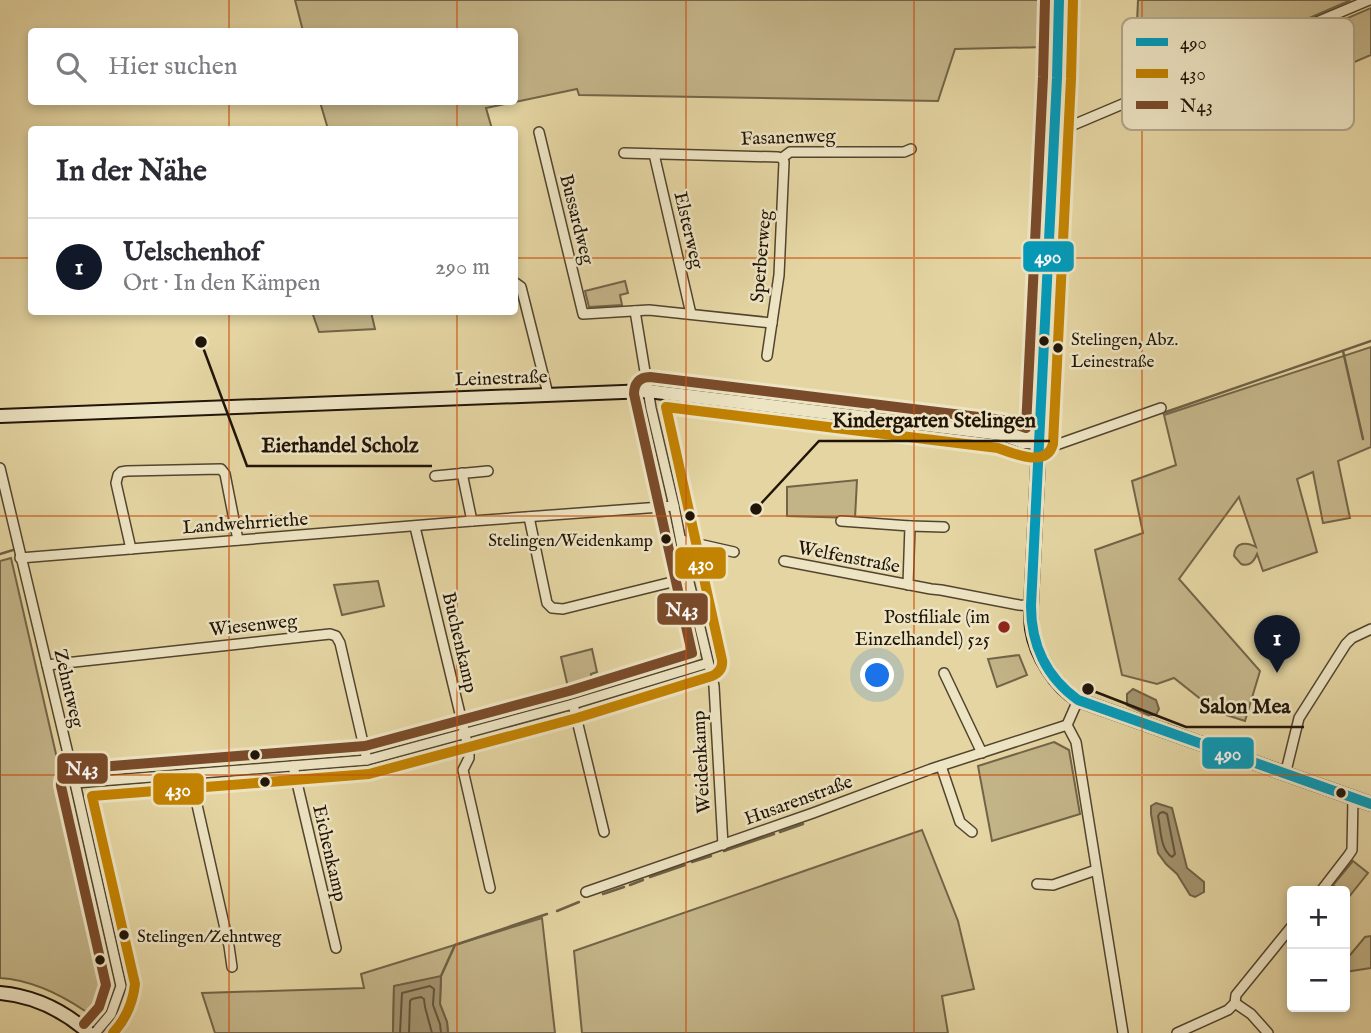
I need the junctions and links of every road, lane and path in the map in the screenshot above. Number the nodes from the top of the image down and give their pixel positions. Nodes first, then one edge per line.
1 (1059, 0) edge
2 (1369, 0) edge
3 (1326, 18) edge
4 (1122, 104) edge
5 (1055, 127) junction
6 (539, 132) dead end
7 (911, 149) dead end
8 (624, 153) dead end
9 (654, 154) junction
10 (782, 158) junction
11 (518, 285) edge
12 (635, 311) junction
13 (691, 314) junction
14 (772, 323) junction
15 (767, 356) dead end
16 (648, 391) junction
17 (548, 394) junction
18 (1161, 408) dead end
19 (0, 415) edge
20 (1040, 438) junction
21 (0, 468) edge
22 (488, 471) dead end
23 (462, 473) junction
24 (435, 476) dead end
25 (674, 506) junction
26 (529, 517) junction
27 (472, 521) junction
28 (841, 522) dead end
29 (910, 526) junction
30 (415, 527) junction
31 (944, 527) dead end
32 (238, 540) junction
33 (681, 540) junction
34 (131, 549) junction
35 (734, 552) dead end
36 (20, 558) junction
37 (784, 561) dead end
38 (688, 578) junction
39 (908, 585) junction
40 (1031, 606) junction
41 (1371, 629) edge
42 (708, 663) junction
43 (47, 664) junction
44 (944, 673) dead end
45 (1078, 700) junction
46 (573, 704) junction
47 (1067, 725) junction
48 (464, 734) junction
49 (982, 753) junction
50 (367, 760) junction
51 (293, 766) junction
52 (941, 766) junction
53 (190, 774) junction
54 (1285, 775) junction
55 (75, 783) junction
56 (1353, 798) junction
57 (1371, 804) edge
58 (604, 832) dead end
59 (972, 832) dead end
60 (723, 845) junction
61 (1096, 870) junction
62 (1037, 884) dead end
63 (1325, 886) edge
64 (490, 888) dead end
65 (586, 892) dead end
66 (1287, 932) edge
67 (336, 948) dead end
68 (232, 967) dead end
69 (0, 993) edge
70 (1235, 1003) junction
71 (89, 1033) edge
72 (95, 1033) edge
73 (1123, 1033) edge
74 (1177, 1033) edge
75 (1268, 1033) edge

1 - 5 street
2 - 3 street
4 - 5 street
5 - 20 street
6 - 12 street, Bussardweg
7 - 10 street, Fasanenweg
8 - 9 street, Fasanenweg
9 - 10 street, Fasanenweg
9 - 13 street, Elsterweg
10 - 14 street, Sperberweg
11 - 17 street
12 - 13 street
12 - 16 street, Weidenkamp
13 - 14 street
14 - 15 street, Sperberweg
16 - 17 street, Leinestraße
16 - 20 street, Leinestraße
16 - 25 street, Weidenkamp
17 - 19 street, Leinestraße
18 - 20 street
20 - 40 street
21 - 36 street, Zehntweg
22 - 23 street
23 - 24 street
23 - 27 street
25 - 26 street, Landwehrriethe
25 - 33 street, Weidenkamp
26 - 27 street, Landwehrriethe
26 - 38 street
27 - 30 street, Landwehrriethe
28 - 29 street, Welfenstraße
29 - 31 street, Welfenstraße
29 - 39 street, Welfenstraße
30 - 32 street, Landwehrriethe
30 - 48 street, Buchenkamp
32 - 34 street, Landwehrriethe
32 - 34 street
33 - 35 street
33 - 38 street, Weidenkamp
34 - 36 street, Landwehrriethe
36 - 43 street, Zehntweg
37 - 39 street, Welfenstraße
38 - 42 street, Weidenkamp
39 - 40 street, Welfenstraße
40 - 45 street
41 - 54 street
42 - 46 street
42 - 60 street, Weidenkamp
43 - 50 street, Wiesenweg
43 - 55 street, Zehntweg
44 - 49 street
45 - 47 street
45 - 54 street
46 - 48 street
46 - 58 street
47 - 49 street, Husarenstraße
47 - 61 street
48 - 50 street
48 - 64 street, Buchenkamp
49 - 52 street, Husarenstraße
50 - 51 street
51 - 53 street
51 - 67 street, Eichenkamp
52 - 59 street
52 - 60 street, Husarenstraße
53 - 55 street
53 - 68 street
54 - 56 street
55 - 72 street, Zehntweg
56 - 57 street
56 - 63 street
60 - 65 street, Husarenstraße
61 - 62 street
61 - 73 street
66 - 70 street
69 - 71 street
70 - 74 street
70 - 75 street

